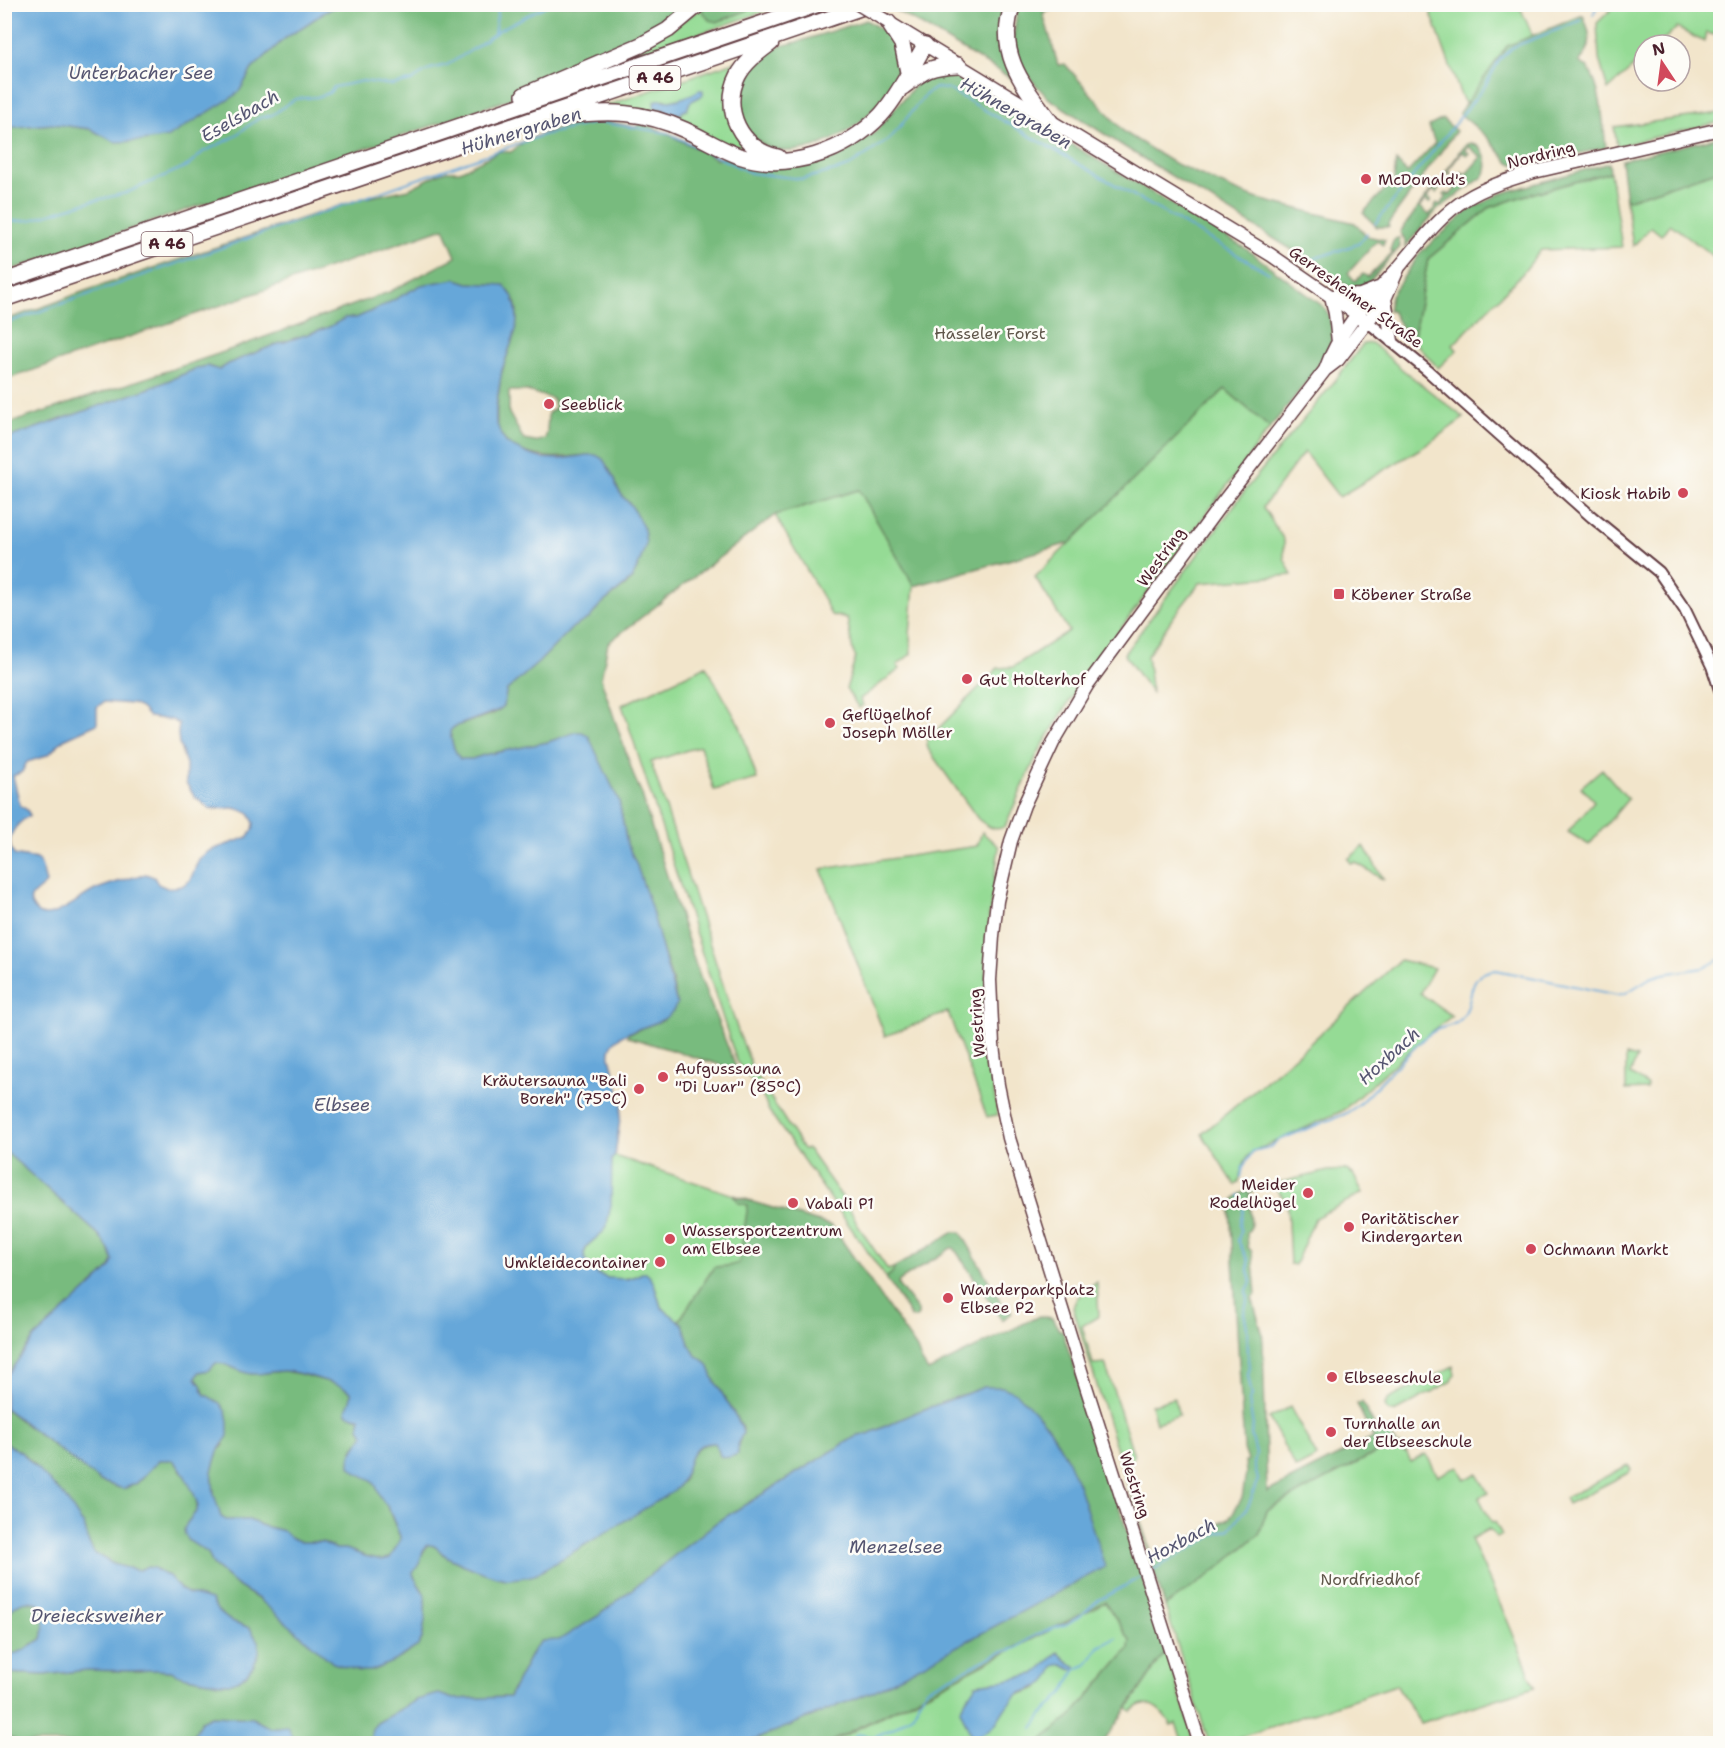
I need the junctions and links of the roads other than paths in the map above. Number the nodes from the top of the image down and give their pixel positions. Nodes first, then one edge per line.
1 (699, 4) edge
2 (819, 4) edge
3 (858, 4) edge
4 (872, 4) edge
5 (1013, 4) edge
6 (888, 22) junction
7 (779, 36) junction
8 (925, 45) junction
9 (958, 65) junction
10 (908, 72) junction
11 (896, 93) junction
12 (532, 120) junction
13 (1050, 120) junction
14 (1720, 129) edge
15 (437, 134) junction
16 (796, 160) junction
17 (4, 281) edge
18 (1382, 293) junction
19 (1331, 296) junction
20 (4, 299) edge
21 (1363, 318) junction
22 (1392, 341) junction
23 (1338, 342) junction
24 (1325, 370) junction
25 (1720, 690) edge
26 (1200, 1743) edge

1 - 15 highway
2 - 15 highway, A 46
3 - 6 main road, Gerresheimer Straße, bridge
4 - 7 highway, A 46
5 - 13 highway
6 - 8 main road, Gerresheimer Straße
6 - 10 highway
7 - 12 highway, A 46
7 - 16 highway
8 - 9 main road, Gerresheimer Straße
8 - 10 highway
9 - 11 highway
9 - 13 main road, Gerresheimer Straße
10 - 11 highway
11 - 16 highway
12 - 16 highway
12 - 20 highway, A 46
13 - 19 main road, Gerresheimer Straße
14 - 18 main road, Nordring
15 - 17 highway, A 46
18 - 19 main road
18 - 21 main road, Nordring
18 - 22 main road
19 - 21 main road, Gerresheimer Straße
19 - 23 main road
21 - 22 street, Gerresheimer Straße
21 - 23 main road, Westring
21 - 24 main road, Westring
22 - 25 street, Gerresheimer Straße
23 - 24 main road, Westring
24 - 26 main road, Westring

